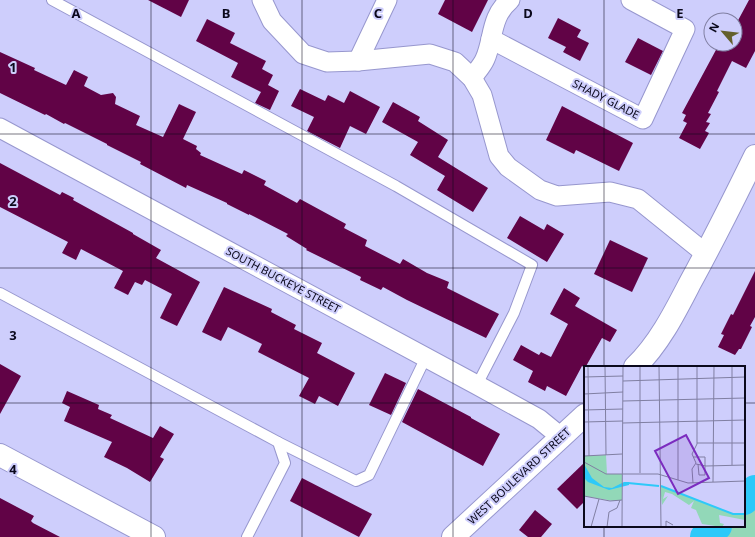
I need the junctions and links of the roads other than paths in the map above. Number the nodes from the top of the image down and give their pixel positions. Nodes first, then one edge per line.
1 (52, 0) edge
2 (262, 0) edge
3 (387, 0) edge
4 (510, 0) edge
5 (631, 0) edge
6 (490, 39) junction
7 (358, 61) junction
8 (472, 78) junction
9 (0, 128) edge
10 (755, 156) edge
11 (706, 254) junction
12 (0, 293) edge
13 (426, 356) junction
14 (636, 366) edge
15 (477, 385) junction
16 (584, 416) edge
17 (561, 437) junction
18 (278, 442) junction
19 (0, 455) edge
20 (154, 537) edge
21 (247, 537) edge
22 (453, 537) edge

1 - 15 lane
2 - 7 street
3 - 7 street
4 - 6 street
5 - 6 street, SHADY GLADE
6 - 8 street
7 - 8 street
8 - 11 street
9 - 13 street, SOUTH BUCKEYE STREET
10 - 11 main road
11 - 14 main road
12 - 18 lane
13 - 15 street, SOUTH BUCKEYE STREET
13 - 18 lane
15 - 17 street, SOUTH BUCKEYE STREET
16 - 17 main road, WEST BOULEVARD STREET
17 - 22 main road, WEST BOULEVARD STREET
18 - 21 lane
19 - 20 main road

